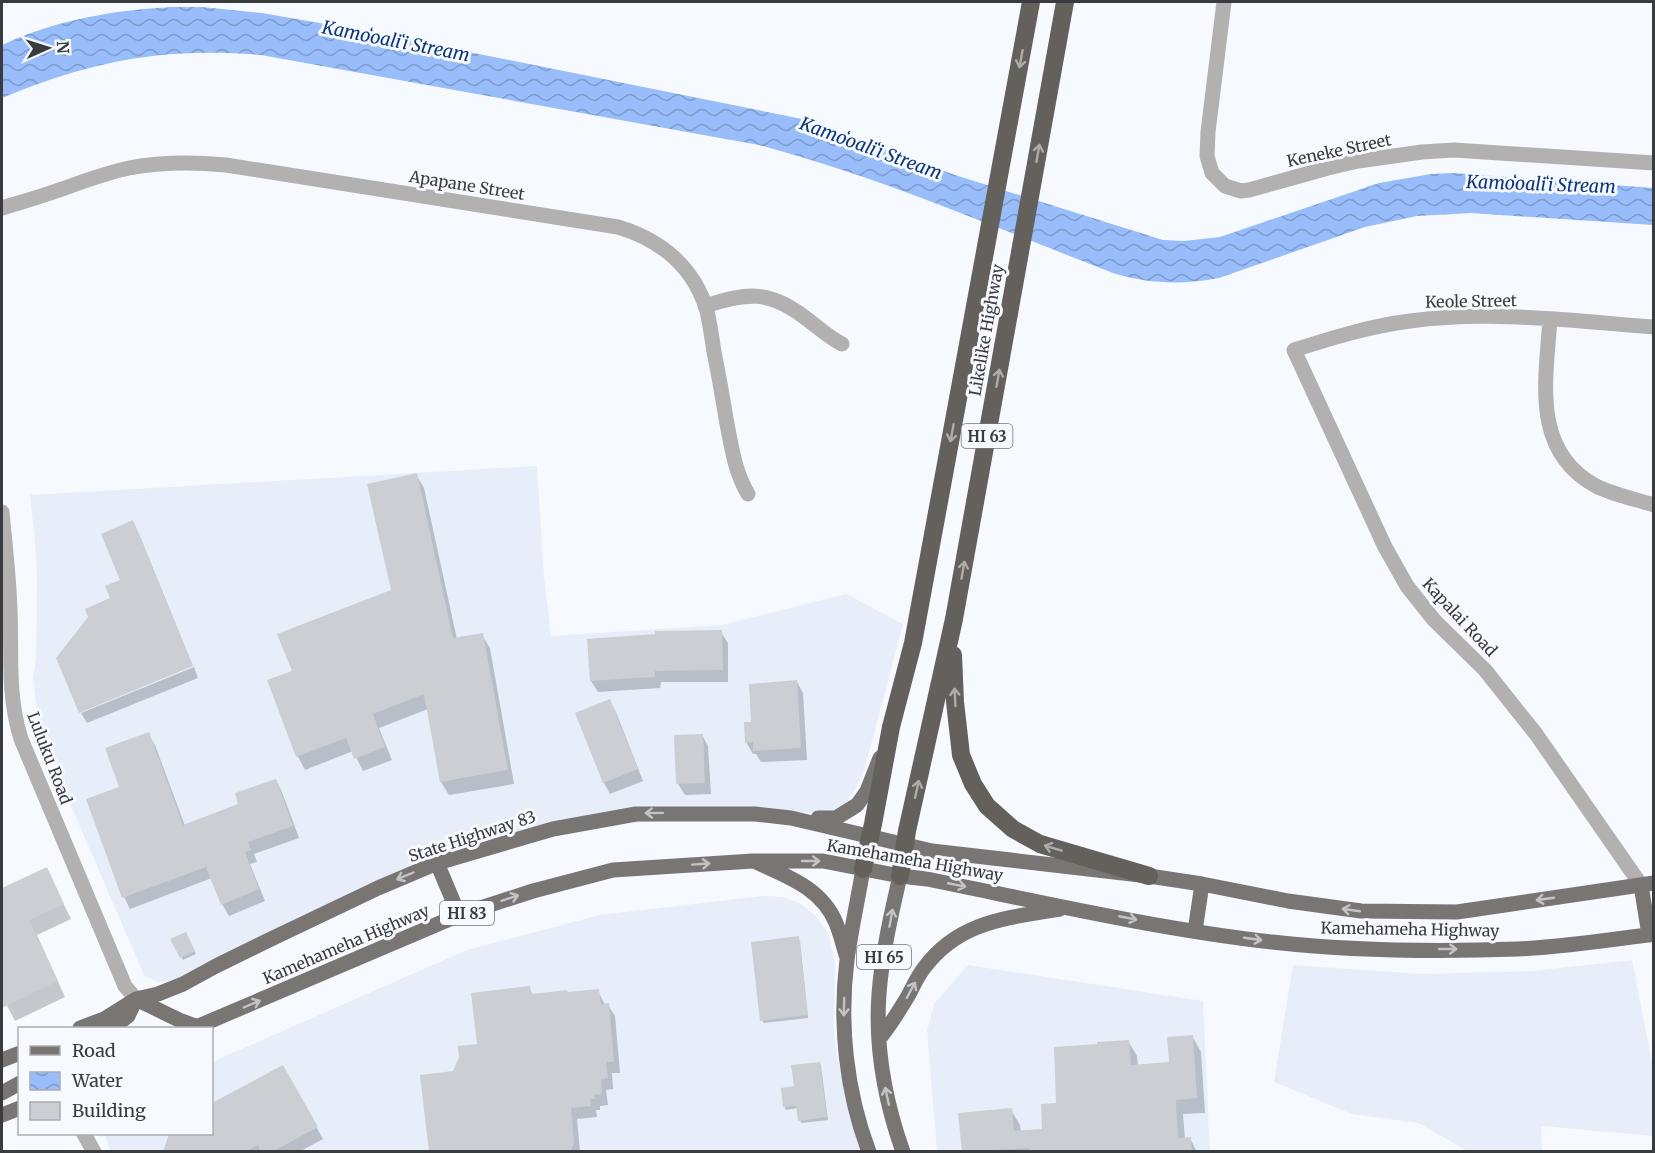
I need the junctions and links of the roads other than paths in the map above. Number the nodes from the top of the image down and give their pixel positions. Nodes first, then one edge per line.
1 (1031, 2) edge
2 (1065, 2) edge
3 (1224, 2) edge
4 (1653, 163) edge
5 (2, 208) edge
6 (705, 306) junction
7 (1550, 319) junction
8 (1653, 327) edge
9 (842, 344) dead end
10 (1294, 350) joint
11 (748, 494) dead end
12 (1653, 505) edge
13 (2, 513) edge
14 (952, 628) junction
15 (891, 727) junction
16 (791, 818) junction
17 (871, 836) junction
18 (905, 846) junction
19 (753, 861) junction
20 (437, 863) junction
21 (863, 869) junction
22 (900, 876) junction
23 (1149, 876) junction
24 (1202, 884) junction
25 (1647, 884) edge
26 (1070, 907) junction
27 (459, 915) junction
28 (1195, 931) junction
29 (1651, 934) edge
30 (847, 960) junction
31 (136, 999) junction
32 (85, 1027) edge
33 (116, 1027) edge
34 (194, 1027) edge
35 (198, 1027) edge
36 (879, 1039) junction
37 (18, 1054) edge
38 (2, 1060) edge
39 (18, 1084) edge
40 (2, 1093) edge
41 (18, 1109) edge
42 (2, 1115) edge
43 (85, 1135) edge
44 (94, 1152) edge
45 (869, 1152) edge
46 (903, 1152) edge

1 -> 15 highway, Likelike Highway / HI 63
14 -> 2 highway, Likelike Highway / HI 63
3 - 4 street, Keneke Street
5 - 6 street, Apapane Street
6 - 9 street
6 - 11 street, Apapane Street
7 - 8 street, Keole Street
7 - 10 street, Keole Street
7 - 12 street
10 - 25 street, Kapalai Road
13 - 31 street, Luluku Road
18 -> 14 highway, Likelike Highway / HI 63
23 -> 14 highway
15 - 16 main road
15 - 17 highway, Likelike Highway / HI 63
16 - 17 main road, State Highway 83
16 -> 20 main road, State Highway 83
17 - 18 main road, State Highway 83
17 - 21 highway, Likelike Highway / HI 63
18 - 22 highway, Likelike Highway / HI 63
18 - 23 main road, Kamehameha Highway
19 -> 21 main road, Kamehameha Highway / HI 83
27 -> 19 main road, Kamehameha Highway / HI 83
19 - 30 main road
20 - 27 main road
20 -> 31 main road, State Highway 83
21 - 22 main road, Kamehameha Highway / HI 83
21 - 30 main road, HI 65
22 -> 26 main road, Kamehameha Highway
36 -> 22 main road, HI 65
23 - 24 main road, Kamehameha Highway
25 -> 24 main road, Kamehameha Highway
24 - 28 main road
25 - 29 main road
26 -> 28 main road, Kamehameha Highway
36 -> 26 main road
35 -> 27 main road, Kamehameha Highway / HI 83
28 -> 29 main road, Kamehameha Highway
30 -> 45 main road, HI 65
31 - 32 main road, State Highway 83
31 - 33 main road
31 - 34 main road
46 -> 36 main road, HI 65
37 - 38 main road
39 - 40 main road
41 - 42 main road
43 - 44 street

